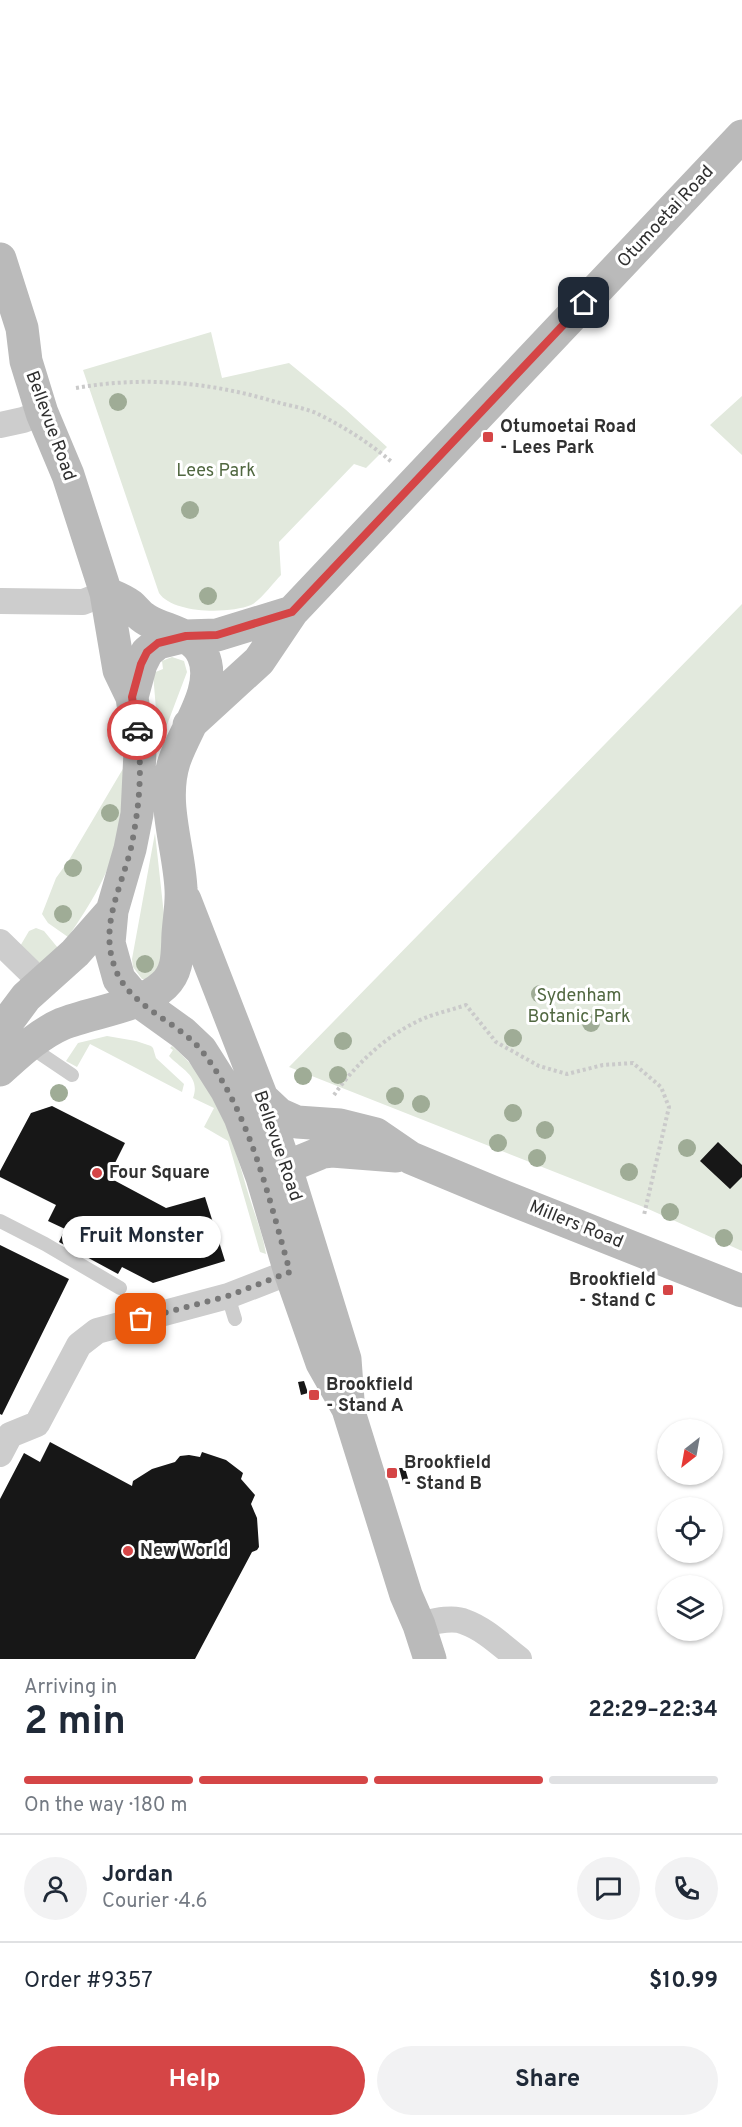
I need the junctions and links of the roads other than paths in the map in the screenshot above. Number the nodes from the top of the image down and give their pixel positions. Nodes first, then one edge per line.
1 (742, 136) edge
2 (0, 259) edge
3 (42, 413) junction
4 (0, 425) edge
5 (106, 593) junction
6 (0, 600) edge
7 (292, 612) junction
8 (186, 636) junction
9 (132, 697) junction
10 (189, 725) junction
11 (181, 890) junction
12 (112, 911) junction
13 (0, 942) edge
14 (42, 983) junction
15 (137, 1000) junction
16 (14, 1039) edge
17 (0, 1070) edge
18 (72, 1075) dead end
19 (280, 1152) junction
20 (411, 1158) junction
21 (0, 1221) edge
22 (290, 1272) junction
23 (120, 1288) dead end
24 (742, 1291) edge
25 (348, 1409) junction
26 (3, 1440) edge
27 (418, 1625) junction
28 (430, 1659) edge
29 (519, 1659) edge

1 - 7 main road, Otumoetai Road
2 - 3 main road, Bellevue Road
3 - 4 street
3 - 5 main road, Bellevue Road
5 - 6 street
5 - 8 main road
5 - 9 main road, Bellevue Road
7 - 8 main road, Otumoetai Road
7 - 10 main road, Otumoetai Road
8 - 9 main road, Otumoetai Road
8 - 10 main road
9 - 12 main road, Otumoetai Road
10 - 11 main road, Otumoetai Road
11 - 15 main road, Otumoetai Road
11 - 19 main road, Bellevue Road
12 - 14 main road, Otumoetai Road
12 - 15 main road, Bellevue Road
13 - 14 street
14 - 16 main road, Otumoetai Road
15 - 16 main road, Otumoetai Road
15 - 19 main road, Bellevue Road
16 - 17 main road, Otumoetai Road
16 - 18 lane
19 - 20 main road, Millers Road
19 - 20 main road, Millers Road
19 - 22 main road, Bellevue Road
19 - 25 main road, Bellevue Road
20 - 24 main road, Millers Road
21 - 23 lane
22 - 25 main road, Bellevue Road
22 - 26 street
25 - 27 main road, Bellevue Road
27 - 28 main road, Bellevue Road
27 - 29 street

